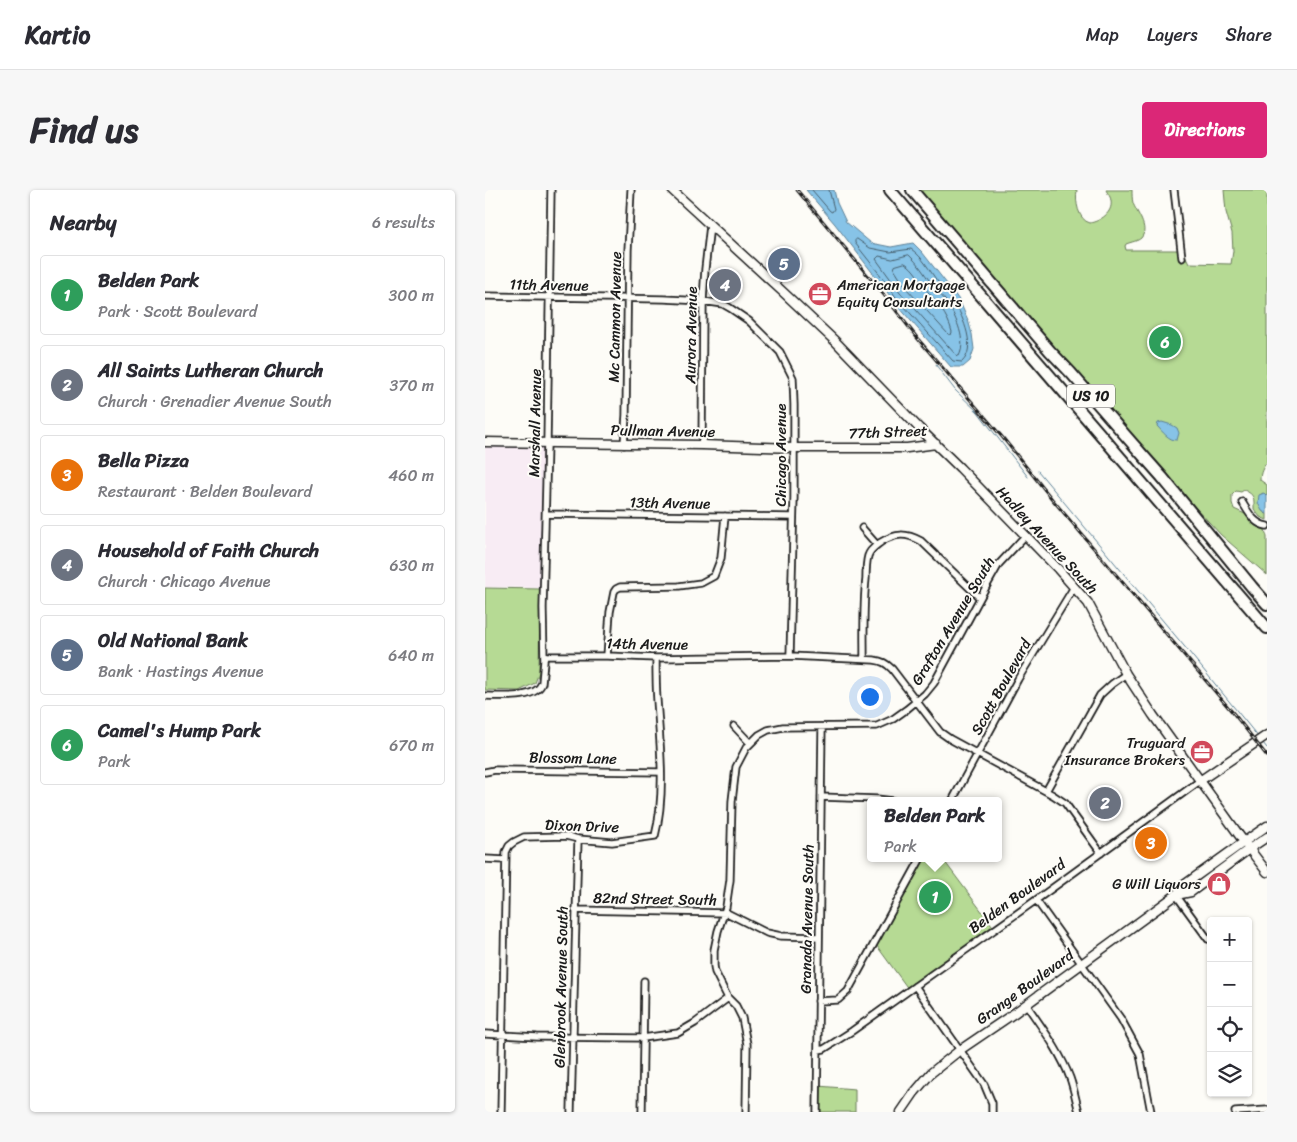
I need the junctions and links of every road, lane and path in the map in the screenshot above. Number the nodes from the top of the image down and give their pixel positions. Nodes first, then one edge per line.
1 (551, 190) edge
2 (631, 190) edge
3 (672, 190) edge
4 (890, 190) edge
5 (911, 190) edge
6 (1174, 190) edge
7 (709, 225) junction
8 (1182, 258) dead end
9 (485, 296) edge
10 (549, 298) junction
11 (627, 299) junction
12 (703, 301) junction
13 (485, 442) edge
14 (547, 443) junction
15 (624, 444) junction
16 (935, 444) junction
17 (702, 445) junction
18 (841, 447) joint
19 (794, 448) junction
20 (1242, 502) dead end
21 (546, 514) junction
22 (725, 516) junction
23 (793, 518) junction
24 (1267, 526) edge
25 (862, 528) dead end
26 (1025, 536) junction
27 (877, 545) junction
28 (1074, 587) junction
29 (980, 598) junction
30 (1267, 604) edge
31 (1267, 628) edge
32 (544, 656) junction
33 (607, 656) junction
34 (790, 656) junction
35 (656, 658) junction
36 (864, 659) junction
37 (1126, 674) junction
38 (485, 696) edge
39 (916, 701) junction
40 (734, 726) dead end
41 (822, 727) junction
42 (1267, 731) edge
43 (1267, 735) edge
44 (750, 743) junction
45 (978, 754) junction
46 (1230, 759) junction
47 (485, 772) edge
48 (660, 772) junction
49 (1201, 780) junction
50 (1047, 791) junction
51 (821, 797) junction
52 (954, 797) edge
53 (867, 799) edge
54 (1267, 826) edge
55 (1267, 837) edge
56 (578, 840) junction
57 (1246, 845) junction
58 (1101, 852) junction
59 (485, 859) edge
60 (505, 860) junction
61 (919, 862) edge
62 (1267, 872) edge
63 (1176, 895) junction
64 (1036, 900) junction
65 (575, 910) junction
66 (724, 912) junction
67 (819, 937) junction
68 (1207, 939) edge
69 (1081, 964) junction
70 (644, 981) dead end
71 (915, 986) junction
72 (728, 998) junction
73 (818, 1001) junction
74 (1025, 1004) junction
75 (485, 1034) edge
76 (502, 1036) junction
77 (573, 1037) junction
78 (643, 1038) junction
79 (818, 1050) junction
80 (960, 1050) junction
81 (1267, 1110) edge
82 (501, 1112) edge
83 (571, 1112) edge
84 (642, 1112) edge
85 (746, 1112) edge
86 (817, 1112) edge
87 (901, 1112) edge
88 (992, 1112) edge
89 (1079, 1112) edge
90 (1151, 1112) edge
91 (1235, 1112) edge

1 - 10 street, Marshall Avenue
2 - 11 street, Mc Cammon Avenue
3 - 7 street, Hadley Avenue South
4 - 31 highway, US 10
5 - 30 highway, US 10
6 - 8 street
7 - 12 street, Aurora Avenue
7 - 16 street, Hadley Avenue South
9 - 10 street, 11th Avenue
10 - 11 street, 11th Avenue
10 - 14 street, Marshall Avenue
11 - 12 street, 11th Avenue
11 - 15 street, Mc Cammon Avenue
12 - 17 street, Aurora Avenue
12 - 19 street, Chicago Avenue
13 - 14 street, Pullman Avenue
14 - 15 street, Pullman Avenue
14 - 21 street, Marshall Avenue
15 - 17 street, Pullman Avenue
16 - 18 street, 77th Street
16 - 26 street, Hadley Avenue South
17 - 19 street, Pullman Avenue
18 - 19 street, Pullman Avenue
19 - 23 street, Chicago Avenue
20 - 24 street
21 - 22 street, 13th Avenue
21 - 32 street, Marshall Avenue
22 - 23 street, 13th Avenue
22 - 33 street
23 - 34 street, Chicago Avenue
25 - 27 street
26 - 28 street, Hadley Avenue South
26 - 29 street, Grafton Avenue South
27 - 29 street
27 - 36 street
28 - 37 street, Hadley Avenue South
28 - 45 street, Scott Boulevard
29 - 39 street, Grafton Avenue South
32 - 33 street, 14th Avenue
32 - 38 street
33 - 35 street, 14th Avenue
34 - 35 street, 14th Avenue
34 - 36 street, 14th Avenue
35 - 48 street, Dixon Drive
36 - 39 street, 14th Avenue
37 - 49 street, Hadley Avenue South
37 - 50 street
39 - 41 street, Grafton Avenue South
39 - 45 street, 14th Avenue
40 - 44 street
41 - 44 street, Grafton Avenue South
41 - 51 street, Granada Avenue South
42 - 46 street, Belden Boulevard
43 - 46 street, Belden Boulevard
44 - 66 street, Grafton Avenue South
45 - 50 street, 14th Avenue
45 - 52 street, Scott Boulevard
46 - 49 street, Belden Boulevard
47 - 48 street, Blossom Lane
48 - 56 street, Dixon Drive
49 - 57 street, Hadley Avenue South
49 - 58 street, Belden Boulevard
50 - 58 street, 14th Avenue
51 - 53 street
51 - 67 street, Granada Avenue South
54 - 57 street, Grange Boulevard
55 - 57 street, Grange Boulevard
56 - 60 street, Dixon Drive
56 - 65 street, Glenbrook Avenue South
57 - 62 street, Hadley Avenue South
57 - 63 street, Grange Boulevard
58 - 64 street, Belden Boulevard
59 - 60 street
60 - 76 street
61 - 73 street
63 - 68 street
63 - 69 street, Grange Boulevard
64 - 69 street
64 - 71 street, Belden Boulevard
65 - 66 street, 82nd Street South
65 - 77 street, Glenbrook Avenue South
66 - 67 street, 82nd Street South
66 - 72 street, Grafton Avenue South
67 - 73 street, Granada Avenue South
69 - 74 street, Grange Boulevard
69 - 90 street
70 - 78 street
71 - 79 street, Belden Boulevard
71 - 80 street
72 - 78 street
72 - 85 street, Grafton Avenue South
73 - 79 street, Granada Avenue South
74 - 80 street, Grange Boulevard
74 - 89 street
75 - 76 street
76 - 77 street
76 - 82 street
77 - 78 street
77 - 83 street, Glenbrook Avenue South
78 - 84 street
79 - 86 street, Granada Avenue South
80 - 87 street, Grange Boulevard
80 - 88 street
81 - 91 street

